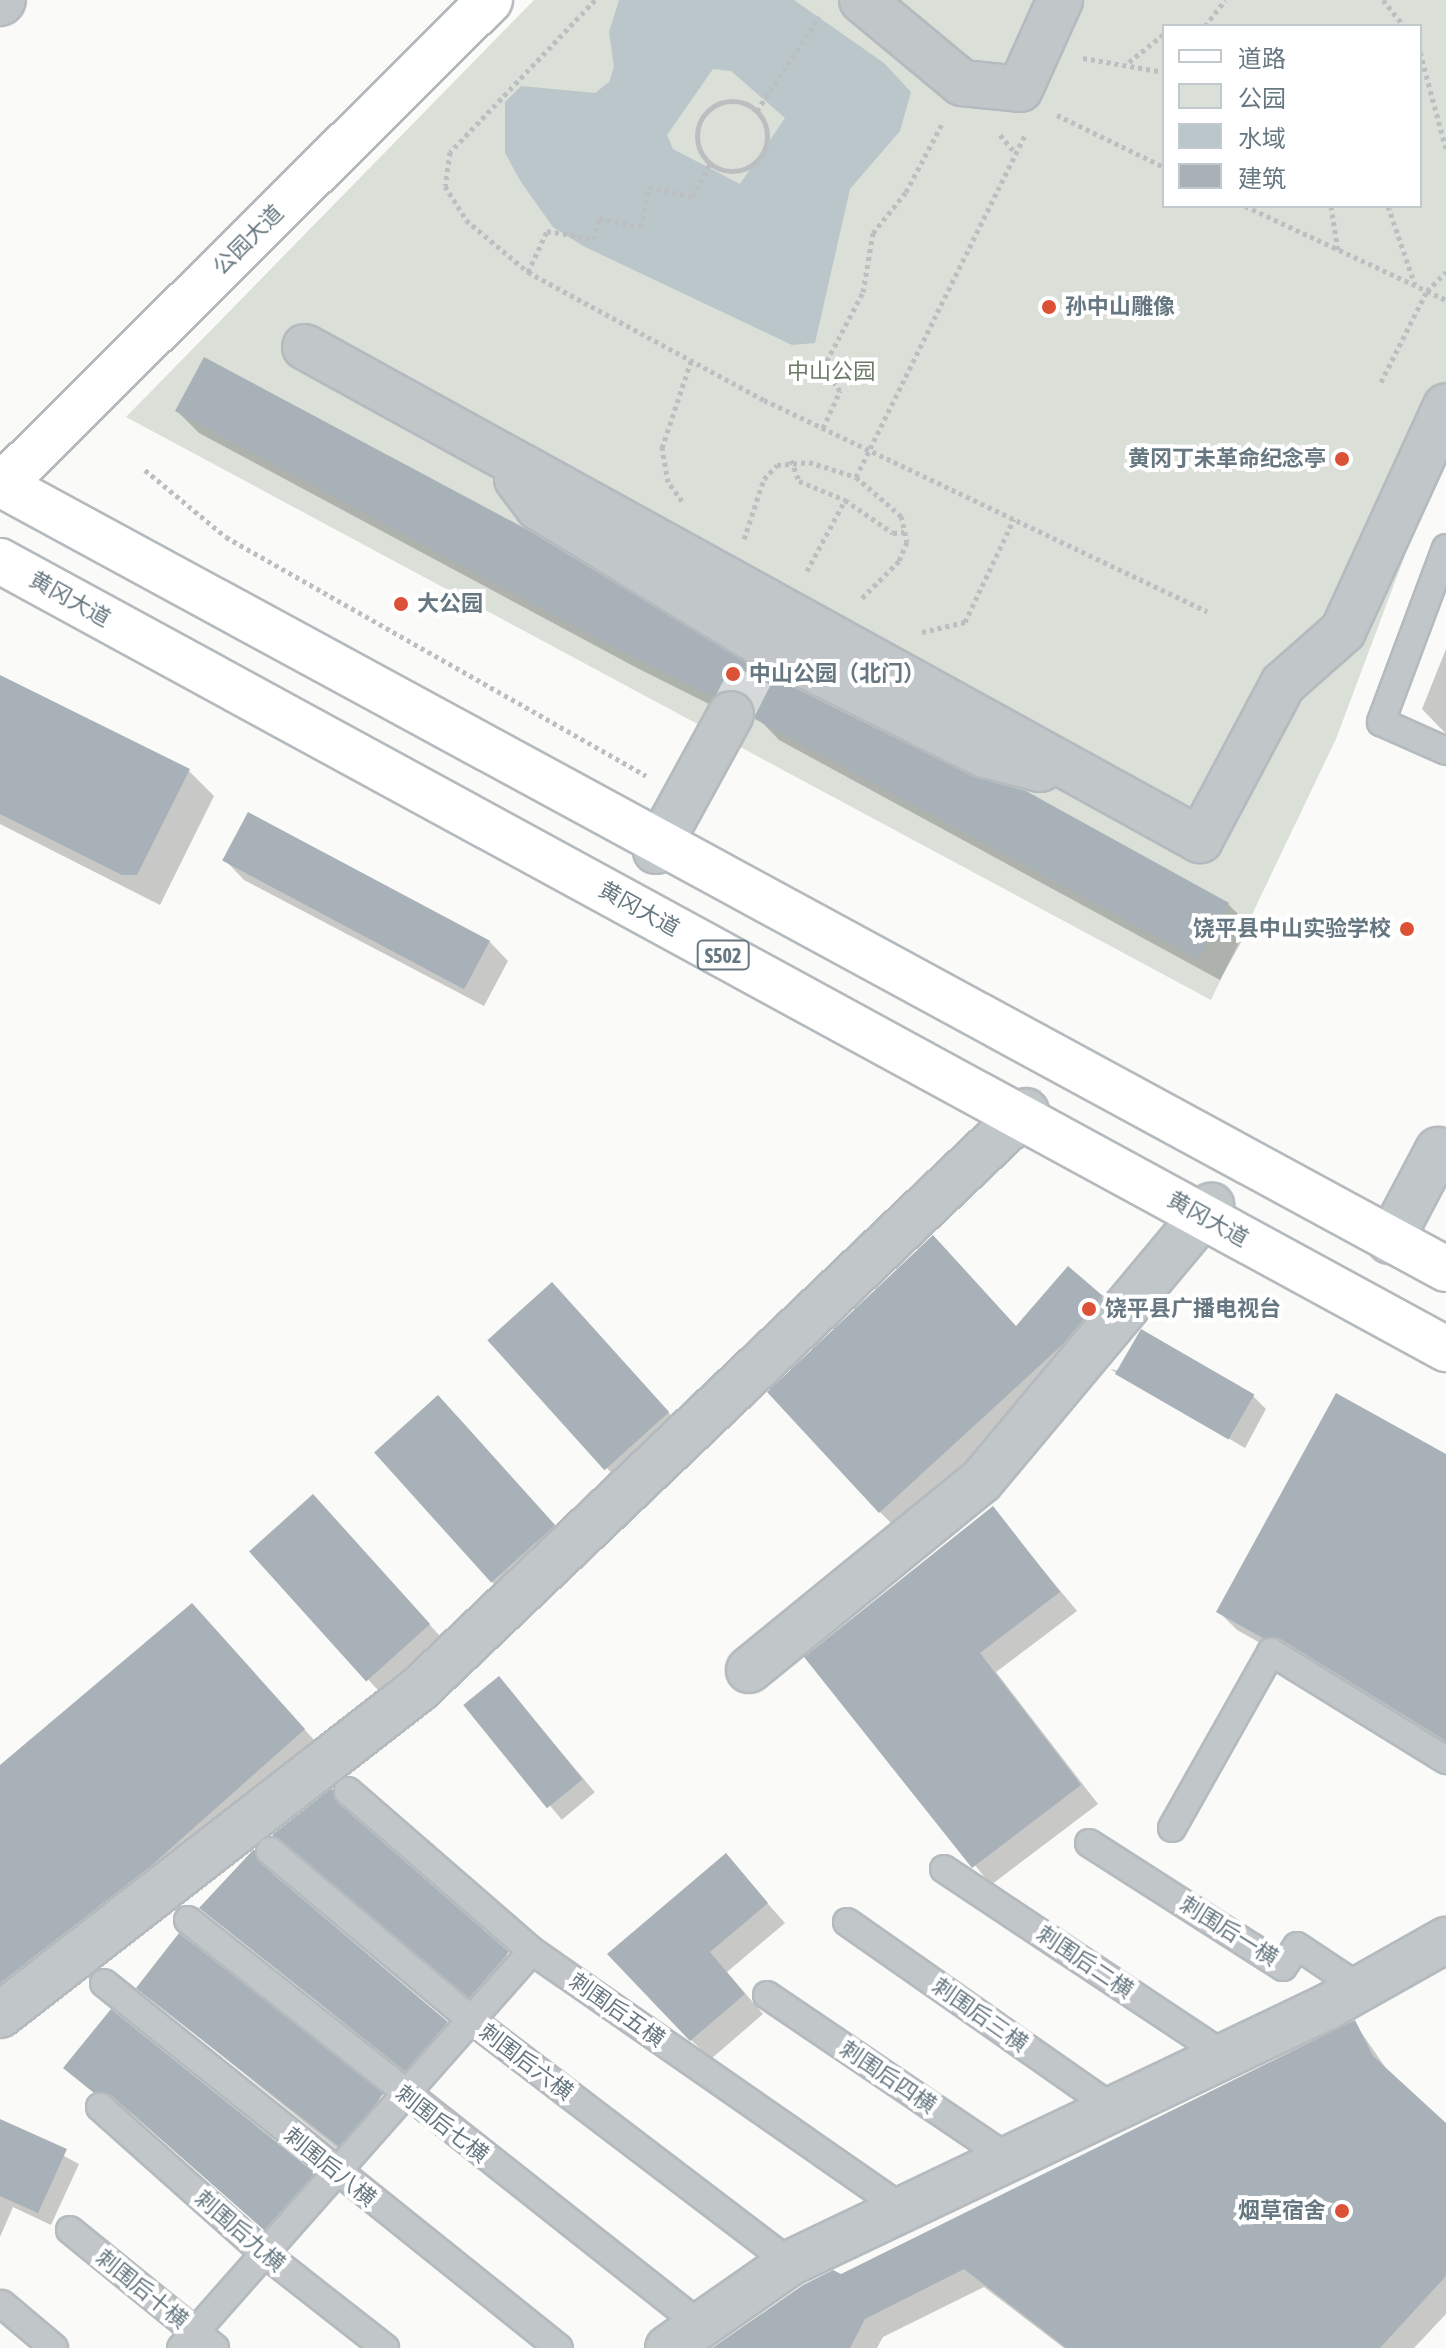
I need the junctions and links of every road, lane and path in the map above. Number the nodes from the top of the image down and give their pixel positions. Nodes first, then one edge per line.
1 (490, 0) edge
2 (595, 0) edge
3 (1060, 0) edge
4 (1225, 0) edge
5 (1383, 0) edge
6 (842, 6) edge
7 (1207, 24) edge
8 (1402, 24) edge
9 (1162, 36) edge
10 (1422, 59) edge
11 (1129, 62) junction
12 (1065, 63) dead end
13 (1162, 71) edge
14 (962, 83) junction
15 (1041, 107) dead end
16 (758, 109) junction
17 (995, 130) dead end
18 (1028, 130) dead end
19 (1446, 149) edge
20 (1015, 152) junction
21 (709, 165) junction
22 (1162, 166) edge
23 (1249, 208) edge
24 (1331, 208) edge
25 (1389, 208) edge
26 (1338, 251) junction
27 (528, 272) junction
28 (1446, 272) edge
29 (1415, 286) junction
30 (1427, 291) junction
31 (1446, 300) edge
32 (305, 347) dead end
33 (691, 361) junction
34 (1381, 382) dead end
35 (1446, 406) edge
36 (823, 428) junction
37 (493, 448) junction
38 (869, 450) junction
39 (791, 460) junction
40 (856, 477) junction
41 (4, 482) edge
42 (668, 482) dead end
43 (845, 500) junction
44 (1014, 519) junction
45 (904, 532) junction
46 (742, 547) dead end
47 (1446, 548) edge
48 (0, 561) edge
49 (854, 606) dead end
50 (787, 608) junction
51 (1207, 611) dead end
52 (939, 632) dead end
53 (731, 714) tunnel mouth
54 (1446, 751) edge
55 (1100, 784) junction
56 (656, 851) dead end
57 (1026, 1111) dead end
58 (1442, 1142) edge
59 (1211, 1206) dead end
60 (1390, 1241) dead end
61 (1446, 1269) edge
62 (1446, 1349) edge
63 (749, 1670) dead end
64 (1446, 1760) edge
65 (348, 1791) dead end
66 (1172, 1828) dead end
67 (1089, 1843) dead end
68 (270, 1851) dead end
69 (944, 1869) dead end
70 (188, 1920) dead end
71 (847, 1922) dead end
72 (1446, 1940) edge
73 (532, 1951) junction
74 (104, 1983) dead end
75 (1360, 1988) junction
76 (767, 1995) dead end
77 (0, 2015) edge
78 (470, 2019) junction
79 (1225, 2056) junction
80 (400, 2092) junction
81 (100, 2107) dead end
82 (1114, 2109) junction
83 (1009, 2159) junction
84 (333, 2170) junction
85 (903, 2209) junction
86 (70, 2230) dead end
87 (264, 2253) junction
88 (790, 2263) junction
89 (2, 2304) edge
90 (684, 2336) edge
91 (197, 2343) edge
92 (54, 2348) edge
93 (385, 2348) edge
94 (559, 2348) edge

1 - 41 main road, 公园大道
2 - 27 path
3 - 14 street
4 - 7 path
5 - 8 path
6 - 14 street
6 - 16 path
9 - 11 path
10 - 19 path
11 - 12 path
11 - 13 path
14 - 36 path
15 - 22 path
16 - 21 path
16 - 21 path
17 - 20 path
18 - 20 path
20 - 38 path
21 - 27 path
23 - 26 path
24 - 26 path
25 - 29 path
26 - 29 path
27 - 33 path
28 - 30 path
29 - 30 path
30 - 31 path
30 - 34 path
32 - 37 street
33 - 36 path
33 - 42 path
35 - 55 street
36 - 38 path
37 - 50 street
37 - 55 street
38 - 40 path
38 - 44 path
39 - 40 path
39 - 43 path
39 - 46 path
40 - 45 path
41 - 61 main road
43 - 45 path
43 - 50 path
44 - 51 path
44 - 52 path
45 - 49 path
47 - 54 lane
48 - 62 main road, 黄冈大道 / S502
50 - 55 street
53 - 56 street
57 - 77 street
58 - 60 street
59 - 63 street
64 - 66 lane
65 - 73 lane, 刺围后五横
67 - 75 lane, 刺围后一横
68 - 78 lane, 刺围后六横
69 - 79 lane, 刺围后二横
70 - 80 lane, 刺围后七横
71 - 82 lane, 刺围后三横
72 - 75 street
73 - 78 lane
73 - 85 lane, 刺围后五横
74 - 84 lane, 刺围后八横
75 - 79 street
76 - 83 lane, 刺围后四横
78 - 80 lane
78 - 88 lane, 刺围后六横
79 - 82 street
80 - 84 lane
80 - 90 lane, 刺围后七横
81 - 87 lane, 刺围后九横
82 - 83 street
83 - 85 street
84 - 87 lane
84 - 94 lane, 刺围后八横
85 - 88 street
86 - 91 lane, 刺围后十横
87 - 91 lane
87 - 93 lane, 刺围后九横
88 - 90 street
89 - 92 lane

